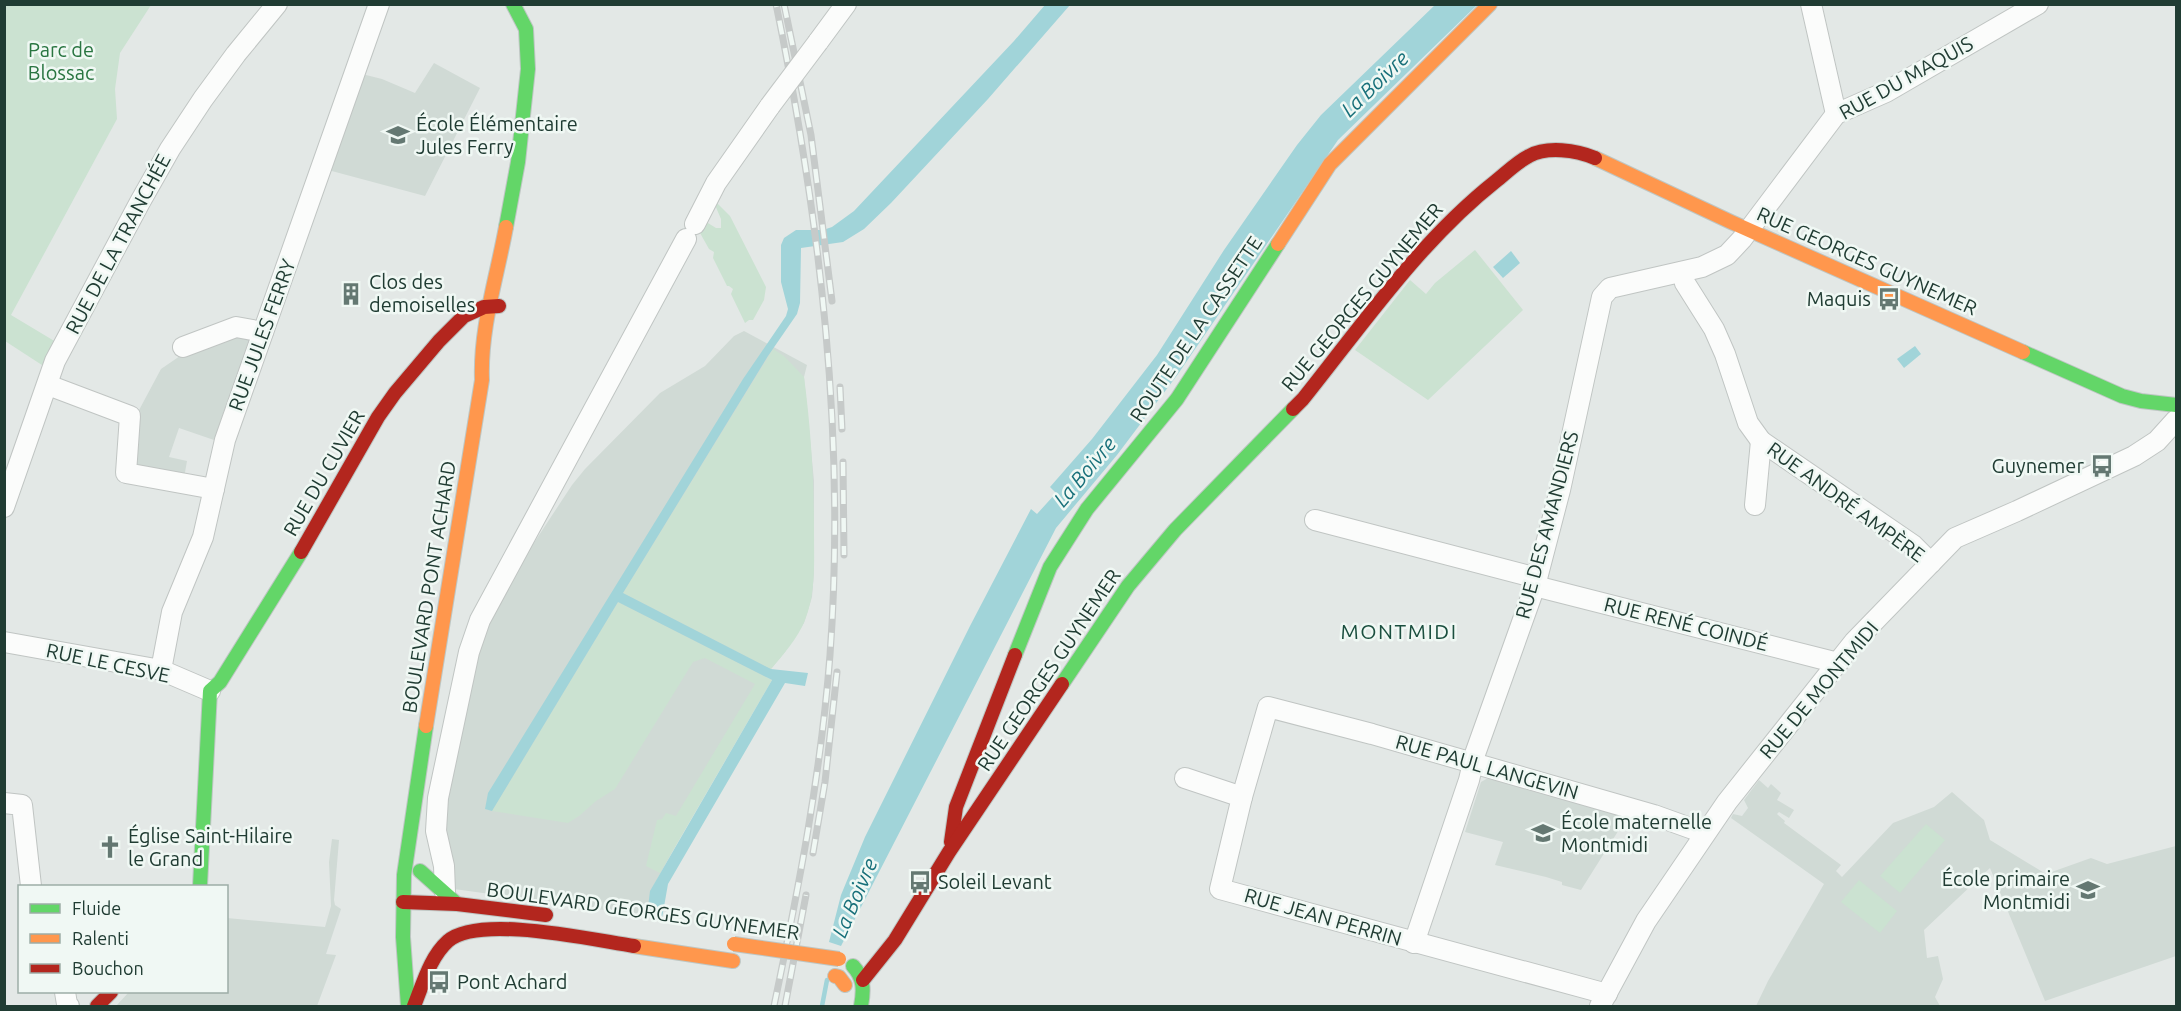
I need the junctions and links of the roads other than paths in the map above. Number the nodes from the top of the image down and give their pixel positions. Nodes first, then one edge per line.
1 (277, 4) edge
2 (379, 4) edge
3 (513, 4) edge
4 (846, 4) edge
5 (1490, 4) edge
6 (1811, 4) edge
7 (2038, 4) edge
8 (541, 46) dead end
9 (1836, 114) junction
10 (523, 129) junction
11 (1749, 230) junction
12 (1682, 272) junction
13 (494, 306) junction
14 (263, 332) junction
15 (183, 347) dead end
16 (48, 385) junction
17 (2176, 405) edge
18 (2176, 420) edge
19 (1761, 441) junction
20 (214, 489) junction
21 (1755, 505) dead end
22 (4, 507) edge
23 (1315, 520) dead end
24 (1931, 563) junction
25 (1536, 582) junction
26 (4, 642) edge
27 (1838, 663) junction
28 (160, 670) junction
29 (210, 691) junction
30 (1268, 707) joint
31 (1473, 764) junction
32 (1185, 778) dead end
33 (1242, 797) junction
34 (415, 800) junction
35 (4, 803) edge
36 (1704, 833) junction
37 (949, 852) junction
38 (420, 871) junction
39 (30, 885) edge
40 (200, 885) edge
41 (403, 906) junction
42 (418, 909) junction
43 (448, 910) junction
44 (562, 918) dead end
45 (525, 930) junction
46 (418, 942) dead end
47 (729, 943) dead end
48 (1414, 943) junction
49 (435, 956) junction
50 (739, 962) dead end
51 (863, 980) junction
52 (836, 983) dead end
53 (110, 993) edge
54 (1604, 1000) edge
55 (97, 1006) edge
56 (411, 1006) edge
57 (861, 1006) edge

1 - 16 street, RUE DE LA TRANCHÉE
2 - 14 street, RUE JULES FERRY
3 - 10 street, BOULEVARD PONT ACHARD
4 - 43 street, bridge
5 - 37 street, ROUTE DE LA CASSETTE
6 - 9 street
7 - 9 street, RUE DU MAQUIS
8 - 10 street, BOULEVARD PONT ACHARD
9 - 11 street, RUE DU MAQUIS
10 - 13 street, BOULEVARD PONT ACHARD
11 - 12 street, RUE DES AMANDIERS
11 - 17 street, RUE GEORGES GUYNEMER
11 - 37 street, RUE GEORGES GUYNEMER
12 - 19 street, RUE ANDRÉ AMPÈRE
12 - 25 street, RUE DES AMANDIERS
13 - 29 street, RUE DU CUVIER
13 - 34 street, BOULEVARD PONT ACHARD
14 - 15 street
14 - 20 street, RUE JULES FERRY
16 - 20 street
16 - 22 street, RUE DE LA TRANCHÉE
18 - 24 street, RUE DE MONTMIDI
19 - 21 street, RUE ANDRÉ AMPÈRE
19 - 24 street, RUE ANDRÉ AMPÈRE
20 - 28 street, RUE JULES FERRY
23 - 25 street, RUE RENÉ COINDÉ
24 - 27 street, RUE DE MONTMIDI
25 - 27 street, RUE RENÉ COINDÉ
25 - 31 street, RUE DES AMANDIERS
26 - 28 street, RUE LE CESVE
27 - 36 street, RUE DE MONTMIDI
28 - 29 street, RUE LE CESVE
29 - 40 street
30 - 31 street, RUE PAUL LANGEVIN
30 - 33 street, RUE JEAN PERRIN
31 - 36 street, RUE PAUL LANGEVIN
31 - 48 street, RUE DES AMANDIERS
32 - 33 street
33 - 48 street, RUE JEAN PERRIN
34 - 38 street, BOULEVARD PONT ACHARD
34 - 41 street, BOULEVARD PONT ACHARD
35 - 39 street
36 - 54 street, RUE DE MONTMIDI
37 - 51 street, RUE GEORGES GUYNEMER
38 - 42 street, BOULEVARD PONT ACHARD
38 - 43 street, BOULEVARD GEORGES GUYNEMER
41 - 42 street, BOULEVARD GEORGES GUYNEMER
41 - 56 street, BOULEVARD PONT ACHARD
42 - 43 street, BOULEVARD GEORGES GUYNEMER
43 - 44 street, BOULEVARD GEORGES GUYNEMER
43 - 45 street, BOULEVARD GEORGES GUYNEMER
43 - 49 street
45 - 49 street, BOULEVARD GEORGES GUYNEMER
45 - 50 street, BOULEVARD GEORGES GUYNEMER
46 - 56 street
47 - 51 street, BOULEVARD GEORGES GUYNEMER, bridge
48 - 54 street, RUE JEAN PERRIN
49 - 56 street, BOULEVARD GEORGES GUYNEMER
51 - 52 street
51 - 57 street
53 - 55 street

